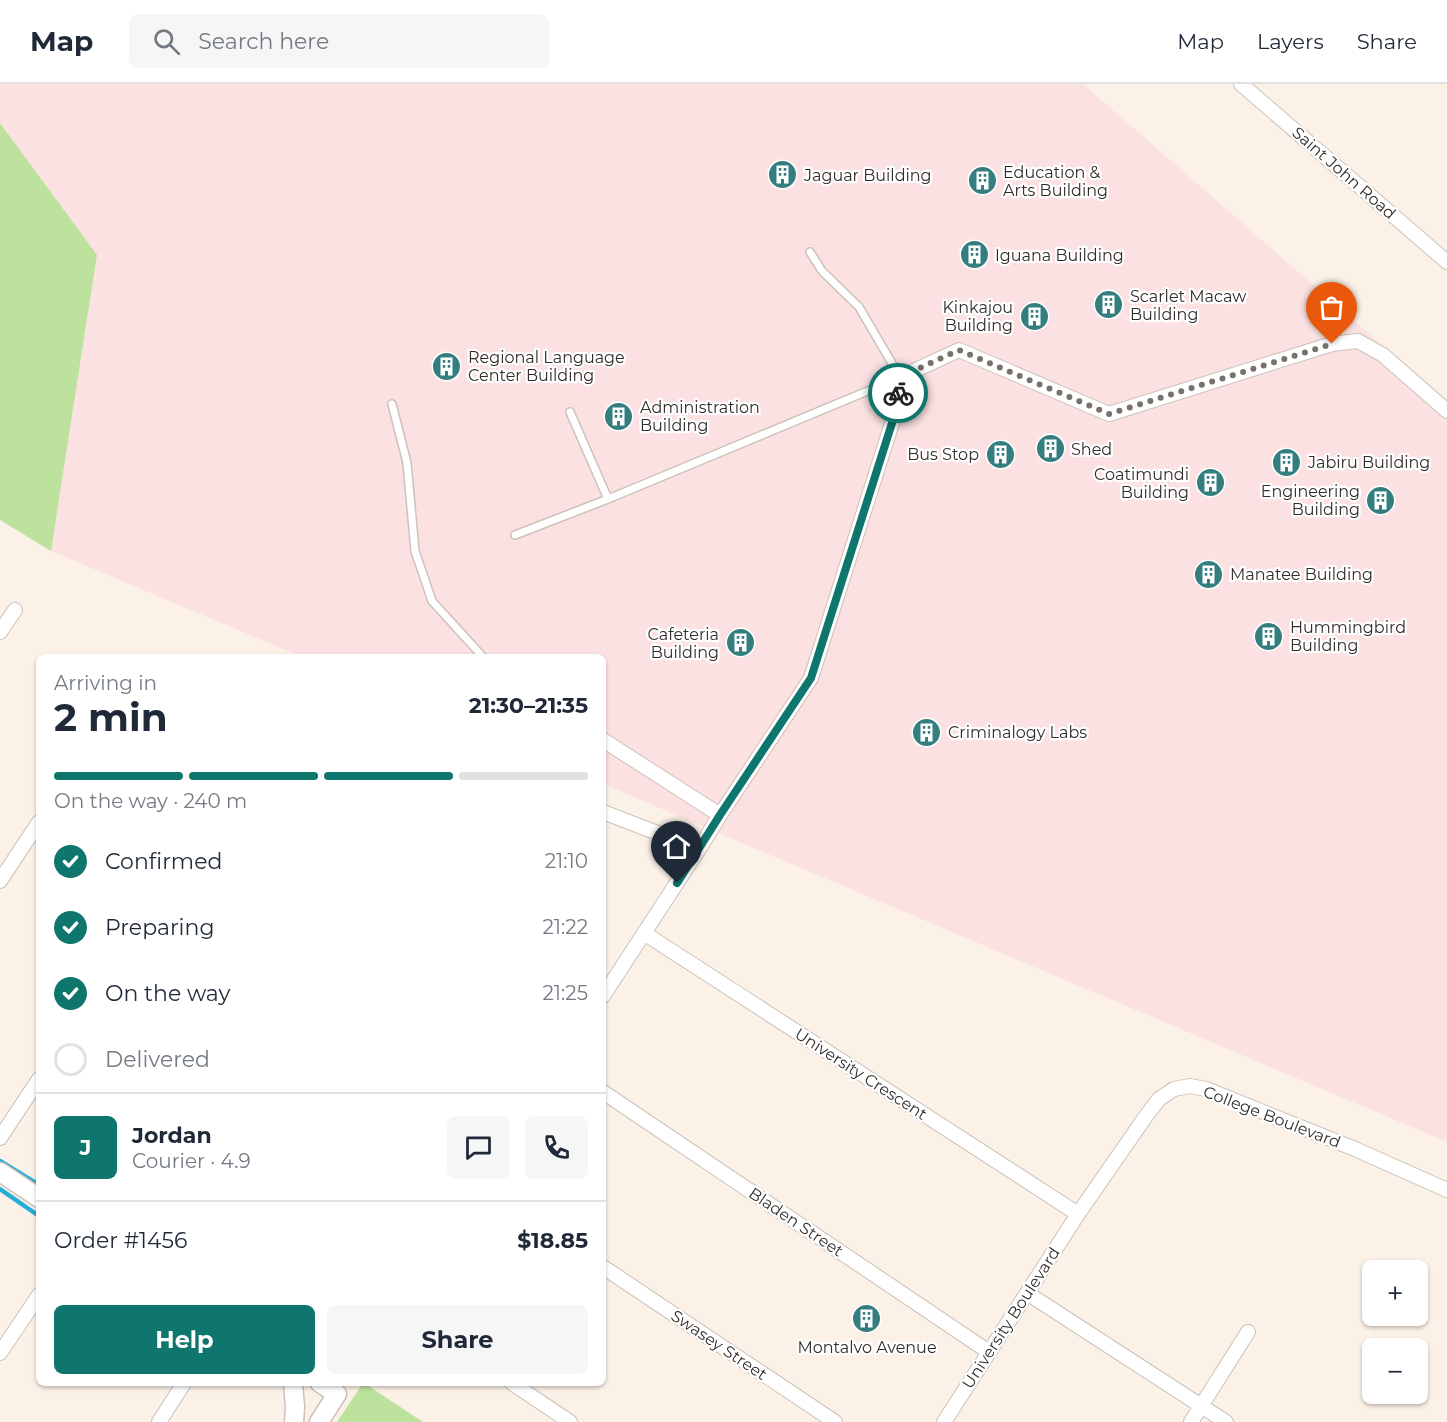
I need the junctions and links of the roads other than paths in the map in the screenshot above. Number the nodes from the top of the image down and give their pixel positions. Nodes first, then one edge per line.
1 (1241, 84) edge
2 (810, 252) dead end
3 (1447, 262) edge
4 (897, 378) junction
5 (392, 404) dead end
6 (1447, 411) edge
7 (570, 412) dead end
8 (608, 500) junction
9 (515, 536) dead end
10 (15, 610) dead end
11 (0, 632) edge
12 (480, 654) edge
13 (606, 742) edge
14 (606, 813) edge
15 (720, 815) junction
16 (36, 827) edge
17 (699, 849) junction
18 (0, 881) edge
19 (645, 933) junction
20 (606, 992) edge
21 (36, 1084) edge
22 (606, 1094) edge
23 (0, 1138) edge
24 (0, 1172) edge
25 (1447, 1190) edge
26 (36, 1196) edge
27 (1078, 1214) junction
28 (606, 1270) edge
29 (1027, 1293) junction
30 (36, 1299) edge
31 (1248, 1332) dead end
32 (989, 1352) junction
33 (0, 1353) edge
34 (182, 1386) edge
35 (293, 1386) edge
36 (516, 1386) edge
37 (340, 1389) edge
38 (1202, 1406) junction
39 (159, 1422) edge
40 (294, 1422) edge
41 (319, 1422) edge
42 (570, 1422) edge
43 (835, 1422) edge
44 (944, 1422) edge
45 (1191, 1422) edge
46 (1226, 1422) edge

1 - 3 street, Saint John Road
2 - 4 lane
4 - 6 street
4 - 8 lane
4 - 15 street
5 - 12 lane
7 - 8 lane
8 - 9 lane
10 - 11 street
13 - 15 street
14 - 17 street
15 - 17 street
16 - 18 street
17 - 19 street
19 - 20 street
19 - 27 street, University Crescent
21 - 23 street
22 - 32 street, Bladen Street
24 - 26 street
25 - 27 street, College Boulevard
27 - 29 street, University Boulevard
28 - 43 street, Swasey Street
29 - 32 street, University Boulevard
29 - 38 street
30 - 33 street
31 - 38 street
32 - 44 street, University Boulevard
34 - 39 street
35 - 40 street
36 - 42 street
37 - 41 street
38 - 45 street
38 - 46 street

